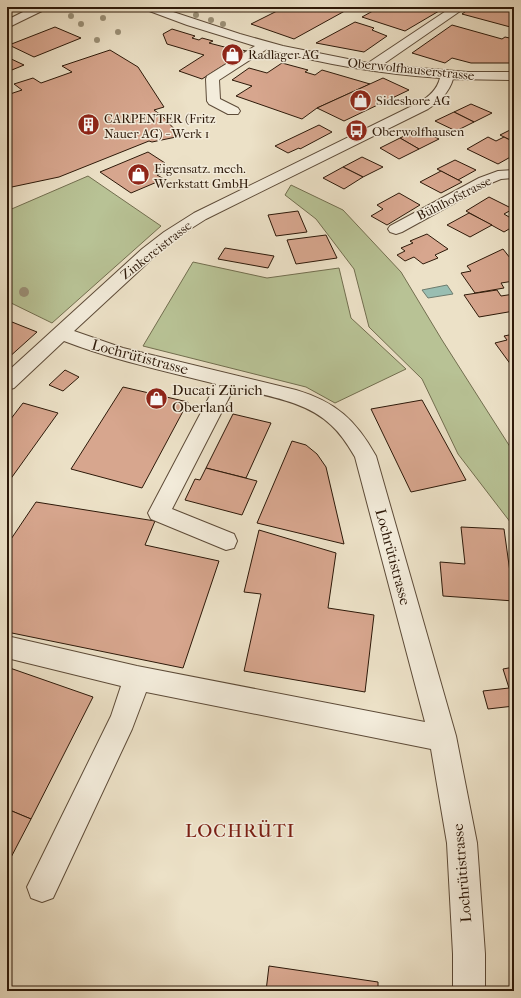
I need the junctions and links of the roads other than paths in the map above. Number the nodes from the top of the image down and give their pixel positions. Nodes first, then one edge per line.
1 (42, 7) edge
2 (148, 7) edge
3 (460, 7) edge
4 (7, 25) edge
5 (266, 44) junction
6 (370, 67) junction
7 (446, 75) junction
8 (514, 76) edge
9 (233, 111) dead end
10 (514, 174) edge
11 (396, 229) dead end
12 (61, 333) junction
13 (228, 380) junction
14 (7, 383) edge
15 (226, 541) dead end
16 (7, 647) edge
17 (137, 678) junction
18 (442, 736) junction
19 (42, 886) dead end
20 (469, 991) edge

1 - 4 street
2 - 5 street, Oberwolfhauserstrasse
3 - 6 street
5 - 6 street, Oberwolfhauserstrasse
5 - 9 street
6 - 7 street, Oberwolfhauserstrasse
7 - 8 street, Oberwolfhauserstrasse
7 - 12 street, Zinkereistrasse
10 - 11 street, Bühlhofstrasse
12 - 13 street, Lochrütistrasse
12 - 14 street, Zinkereistrasse
13 - 15 street
13 - 18 street, Lochrütistrasse
16 - 17 street
17 - 18 street
17 - 19 street
18 - 20 street, Lochrütistrasse

